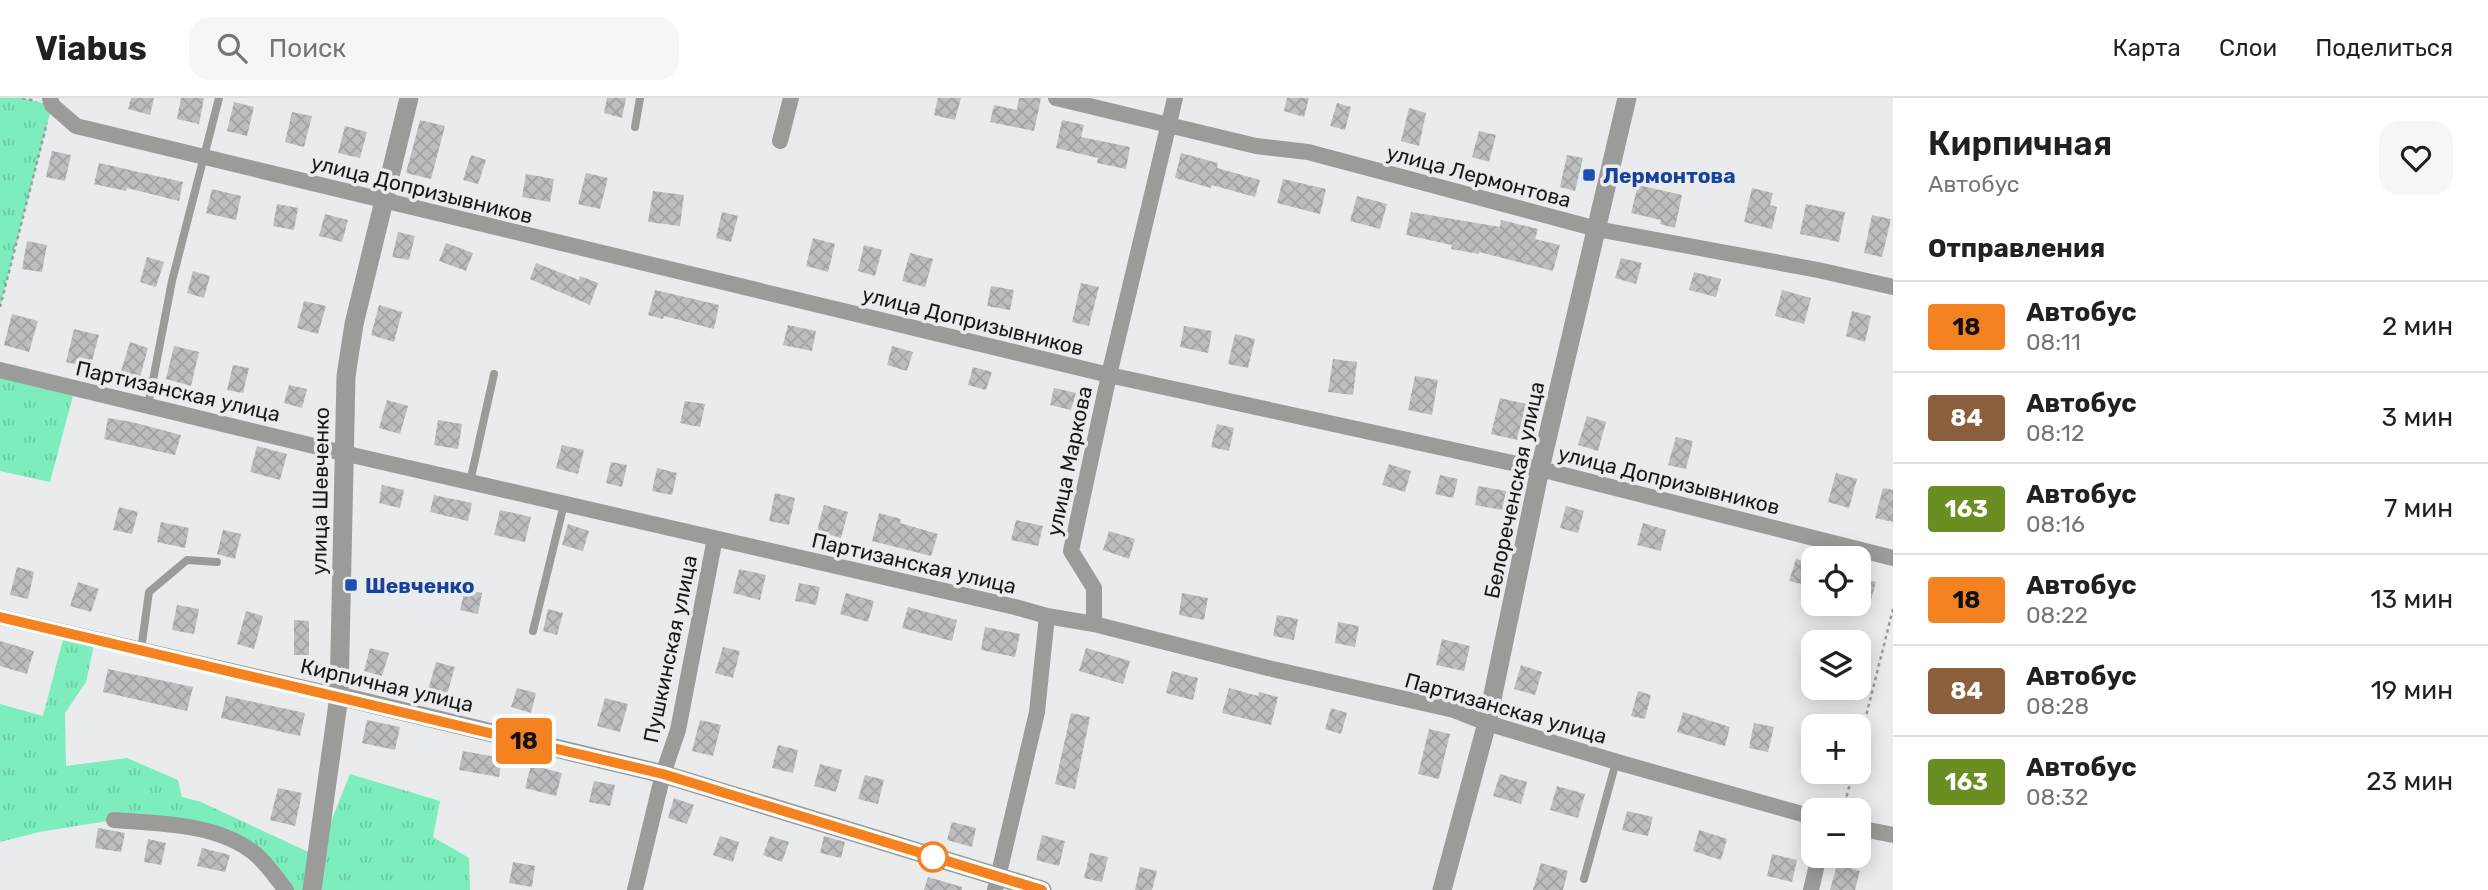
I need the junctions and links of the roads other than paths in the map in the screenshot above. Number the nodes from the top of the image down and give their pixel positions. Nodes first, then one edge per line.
1 (219, 98) edge
2 (409, 98) edge
3 (640, 98) edge
4 (791, 98) edge
5 (1056, 98) edge
6 (1175, 98) edge
7 (1627, 98) edge
8 (51, 101) edge
9 (1168, 124) junction
10 (635, 127) dead end
11 (780, 141) dead end
12 (205, 157) junction
13 (385, 202) junction
14 (1597, 229) junction
15 (1893, 287) edge
16 (0, 370) edge
17 (494, 374) dead end
18 (1109, 375) junction
19 (148, 406) junction
20 (343, 453) junction
21 (1540, 469) junction
22 (470, 482) junction
23 (564, 503) junction
24 (715, 538) junction
25 (1893, 558) edge
26 (217, 562) dead end
27 (1047, 616) junction
28 (0, 617) edge
29 (1094, 624) junction
30 (533, 631) dead end
31 (141, 650) junction
32 (339, 696) junction
33 (1487, 723) junction
34 (1616, 762) junction
35 (663, 774) junction
36 (1801, 814) edge
37 (114, 820) dead end
38 (1871, 831) edge
39 (1893, 835) edge
40 (1816, 868) edge
41 (1584, 879) dead end
42 (997, 884) edge
43 (286, 890) edge
44 (312, 890) edge
45 (635, 890) edge
46 (1042, 890) edge
47 (1441, 890) edge
48 (1811, 890) edge

1 - 12 lane
2 - 13 street, улица Шевченко
3 - 10 lane
4 - 11 street
5 - 9 street, улица Лермонтова
6 - 9 street, улица Маркова
7 - 14 street, Белореченская улица
8 - 12 street, улица Допризывников
9 - 14 street, улица Лермонтова
9 - 18 street, улица Маркова
12 - 13 street, улица Допризывников
12 - 19 lane
13 - 18 street, улица Допризывников
13 - 20 street, улица Шевченко
14 - 15 street, улица Лермонтова
14 - 21 street, Белореченская улица
16 - 19 street, Партизанская улица
17 - 22 lane
18 - 21 street, улица Допризывников
18 - 29 street, улица Маркова
19 - 20 street, Партизанская улица
20 - 22 street, Партизанская улица
20 - 32 street, улица Шевченко
21 - 25 street, улица Допризывников
21 - 33 street, Белореченская улица
22 - 23 street, Партизанская улица
23 - 24 street, Партизанская улица
23 - 30 lane
24 - 27 street, Партизанская улица
24 - 35 street, Пушкинская улица
26 - 31 lane
27 - 29 street, Партизанская улица
27 - 42 street
28 - 31 street, Кирпичная улица
29 - 33 street, Партизанская улица
31 - 32 street, Кирпичная улица
32 - 35 street, Кирпичная улица
32 - 44 street, улица Шевченко
33 - 34 street, Партизанская улица
33 - 47 street, Белореченская улица
34 - 36 street, Партизанская улица
34 - 41 lane
35 - 42 street, Кирпичная улица
35 - 45 street, Пушкинская улица
37 - 43 street
38 - 39 street
40 - 48 street
42 - 46 street, Кирпичная улица

